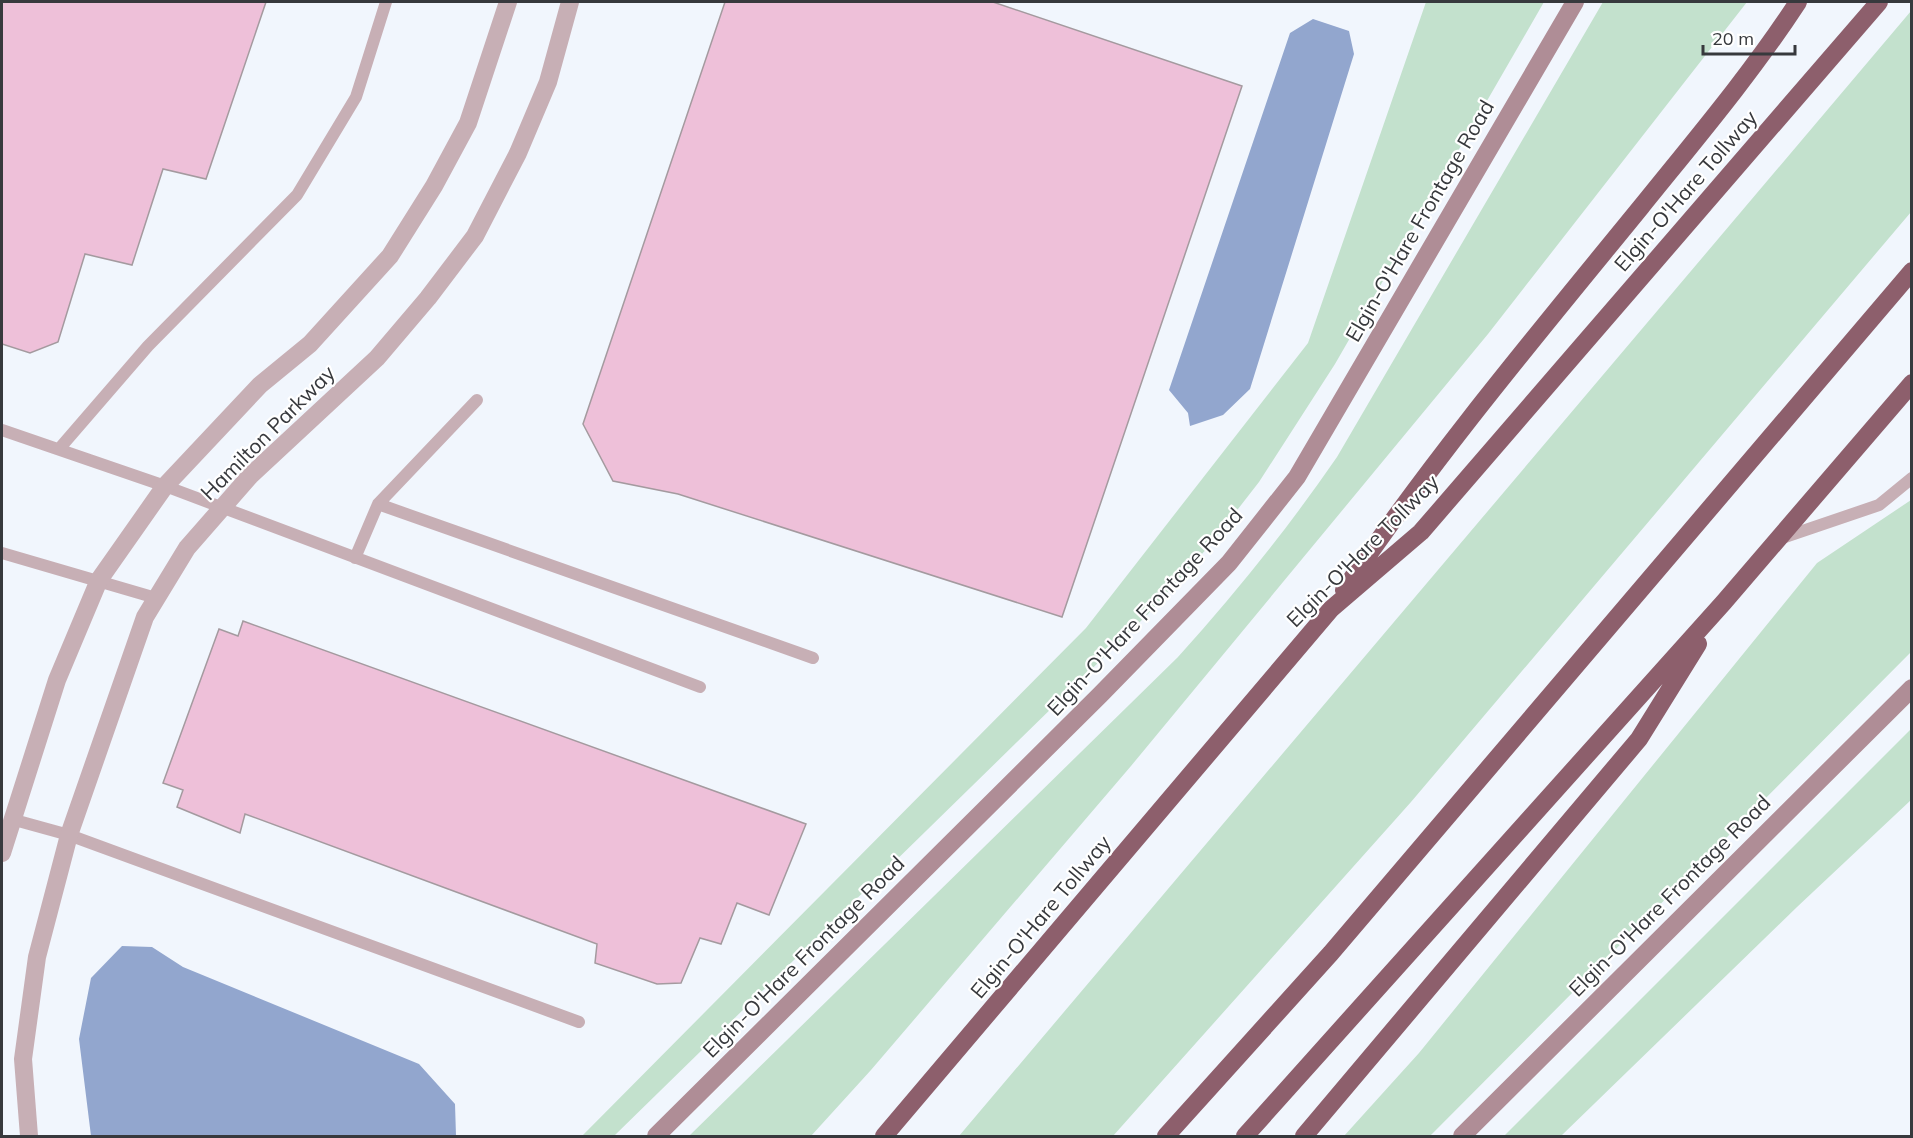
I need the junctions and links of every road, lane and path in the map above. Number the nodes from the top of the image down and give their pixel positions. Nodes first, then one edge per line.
1 (386, 2) edge
2 (508, 2) edge
3 (570, 2) edge
4 (1575, 2) edge
5 (1798, 2) edge
6 (1879, 2) edge
7 (1911, 271) edge
8 (1911, 383) edge
9 (477, 400) dead end
10 (2, 430) edge
11 (59, 449) junction
12 (1911, 478) edge
13 (165, 486) junction
14 (378, 504) junction
15 (222, 508) junction
16 (1778, 539) junction
17 (2, 553) edge
18 (355, 558) junction
19 (99, 580) junction
20 (156, 598) junction
21 (1724, 602) junction
22 (1331, 609) junction
23 (813, 658) dead end
24 (699, 687) dead end
25 (1911, 688) edge
26 (11, 819) junction
27 (69, 835) junction
28 (2, 853) edge
29 (579, 1022) dead end
30 (28, 1137) edge
31 (656, 1137) edge
32 (884, 1137) edge
33 (1166, 1137) edge
34 (1245, 1137) edge
35 (1304, 1137) edge
36 (1462, 1137) edge

1 - 11 lane
2 - 13 street, Hamilton Parkway
3 - 15 street, Hamilton Parkway
4 - 31 main road, Elgin-O'Hare Frontage Road
5 - 22 highway
6 - 22 highway, Elgin-O'Hare Tollway
7 - 33 highway
8 - 16 highway
9 - 14 lane
10 - 11 lane
11 - 13 lane
12 - 16 lane
13 - 15 lane
13 - 19 street, Hamilton Parkway
14 - 18 lane
14 - 23 lane
15 - 18 lane
15 - 20 street, Hamilton Parkway
16 - 21 highway
17 - 19 lane
18 - 24 lane
19 - 20 lane
19 - 26 street, Hamilton Parkway
20 - 27 street, Hamilton Parkway
21 - 34 highway
21 - 35 highway
22 - 32 highway, Elgin-O'Hare Tollway
25 - 36 main road, Elgin-O'Hare Frontage Road
26 - 27 lane
26 - 28 street, Hamilton Parkway
27 - 29 lane
27 - 30 street, Hamilton Parkway

